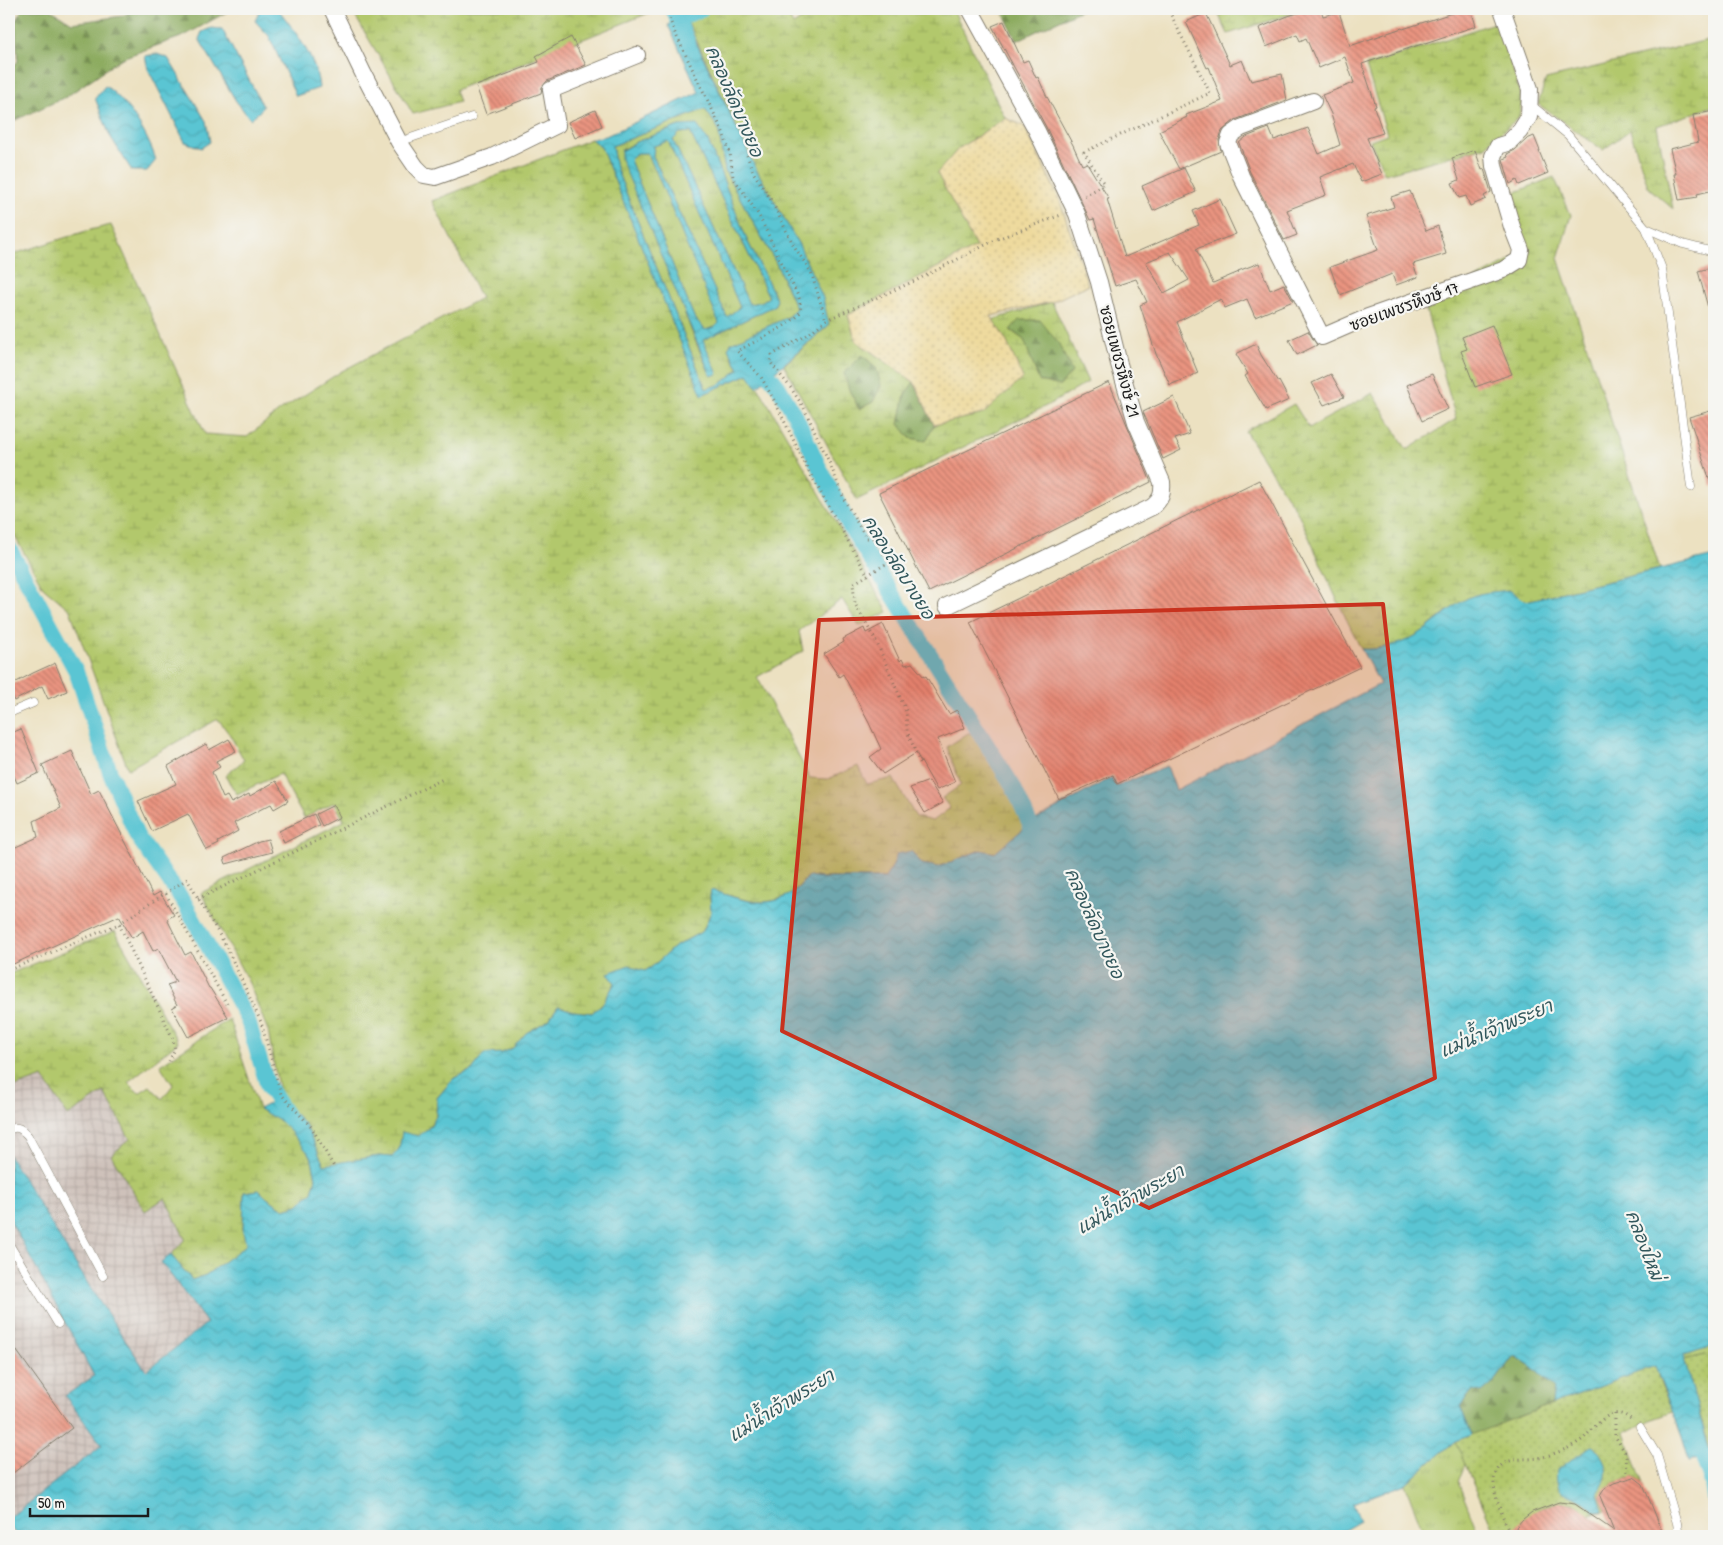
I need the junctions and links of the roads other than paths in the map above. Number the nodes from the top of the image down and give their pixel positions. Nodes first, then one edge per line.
1 (332, 9) edge
2 (970, 9) edge
3 (1502, 9) edge
4 (637, 55) dead end
5 (1313, 101) dead end
6 (1530, 104) junction
7 (472, 117) dead end
8 (399, 142) junction
9 (1646, 228) junction
10 (1714, 252) edge
11 (1691, 487) dead end
12 (947, 606) dead end
13 (33, 703) dead end
14 (9, 713) edge
15 (9, 1130) edge
16 (9, 1244) edge
17 (103, 1276) dead end
18 (58, 1324) dead end
19 (1640, 1427) road end
20 (1679, 1536) edge

1 - 8 street
2 - 12 street, ซอยเพชรหึงษ์ 21
3 - 6 street, ซอยเพชรหึงษ์ 17
4 - 8 street
5 - 6 street, ซอยเพชรหึงษ์ 17
6 - 9 lane
7 - 8 lane
9 - 10 lane
9 - 11 lane
13 - 14 lane
15 - 17 lane
16 - 18 lane
19 - 20 lane

